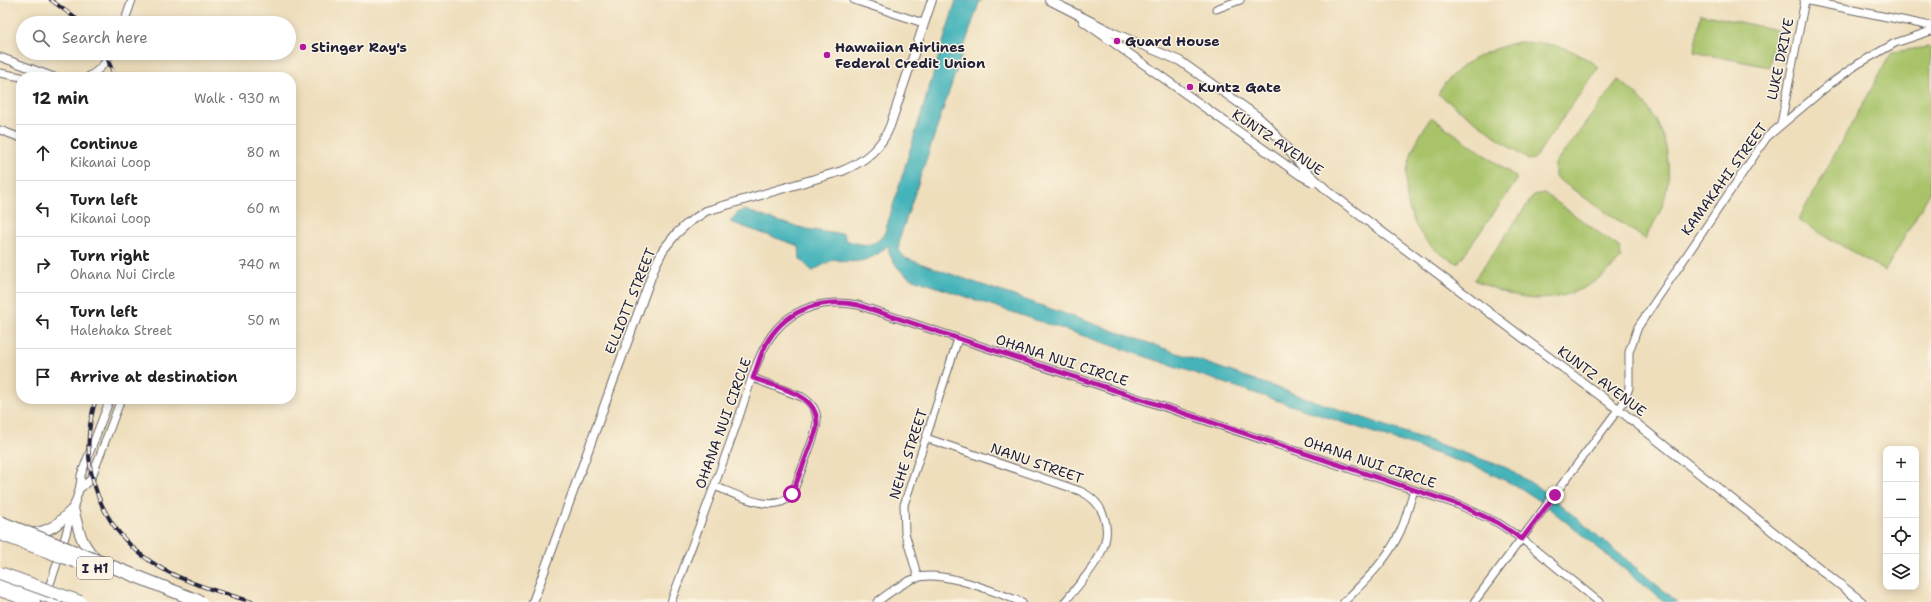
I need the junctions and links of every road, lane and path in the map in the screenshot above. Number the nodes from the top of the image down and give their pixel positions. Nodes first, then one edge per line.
1 (132, 0) edge
2 (854, 0) edge
3 (932, 0) edge
4 (1049, 0) edge
5 (1240, 0) edge
6 (1804, 0) edge
7 (1846, 0) edge
8 (1846, 8) junction
9 (1216, 9) dead end
10 (126, 16) edge
11 (1077, 16) junction
12 (924, 23) junction
13 (1931, 26) edge
14 (1931, 31) edge
15 (0, 57) edge
16 (107, 60) edge
17 (40, 72) edge
18 (97, 72) edge
19 (0, 73) edge
20 (16, 76) edge
21 (1781, 124) junction
22 (0, 130) edge
23 (16, 136) edge
24 (1322, 187) junction
25 (958, 339) junction
26 (753, 378) junction
27 (108, 404) edge
28 (119, 404) edge
29 (1618, 409) junction
30 (926, 438) junction
31 (714, 486) junction
32 (81, 488) junction
33 (1414, 490) junction
34 (73, 509) junction
35 (0, 522) edge
36 (0, 528) edge
37 (0, 534) edge
38 (20, 535) junction
39 (1522, 539) junction
40 (62, 551) junction
41 (104, 566) junction
42 (0, 573) edge
43 (918, 578) junction
44 (0, 580) edge
45 (0, 590) edge
46 (45, 596) junction
47 (34, 602) edge
48 (60, 602) edge
49 (80, 602) edge
50 (190, 602) edge
51 (201, 602) edge
52 (205, 602) edge
53 (533, 602) edge
54 (671, 602) edge
55 (877, 602) edge
56 (1022, 602) edge
57 (1065, 602) edge
58 (1344, 602) edge
59 (1474, 602) edge
60 (1599, 602) edge
61 (1862, 602) edge

1 - 10 street
2 - 12 street
3 - 12 street, ELLIOTT STREET
4 - 11 street
5 - 9 street
6 - 8 street
6 - 21 street, LUKE DRIVE
7 - 8 street
8 - 13 street
11 - 24 street, KUNTZ AVENUE
11 - 24 street, KUNTZ AVENUE
12 - 53 street, ELLIOTT STREET
14 - 21 street, KAMAKAHI STREET
15 - 17 street
16 - 18 street
19 - 20 street
21 - 29 street, KAMAKAHI STREET
22 - 23 street
24 - 29 street, KUNTZ AVENUE
25 - 26 street, OHANA NUI CIRCLE
25 - 30 street, NEHE STREET
25 - 33 street, OHANA NUI CIRCLE
26 - 31 street, OHANA NUI CIRCLE
26 - 31 street
27 - 32 street
28 - 32 street
29 - 39 street, KAMAKAHI STREET
29 - 61 street, KUNTZ AVENUE
30 - 43 street, NEHE STREET
30 - 57 street, NANU STREET
31 - 54 street, OHANA NUI CIRCLE
32 - 34 street
33 - 39 street, OHANA NUI CIRCLE
33 - 58 street
34 - 38 main road
34 - 40 street
34 - 41 main road
35 - 51 highway, bridge
36 - 38 main road
37 - 50 highway, I H1, bridge
38 - 40 main road
39 - 59 street, KAMAKAHI STREET
39 - 60 street, OHANA NUI CIRCLE
40 - 41 main road
40 - 46 street
41 - 52 main road
42 - 49 highway, I H1, bridge
43 - 55 street
43 - 56 street
44 - 46 main road
45 - 47 highway
46 - 48 main road

